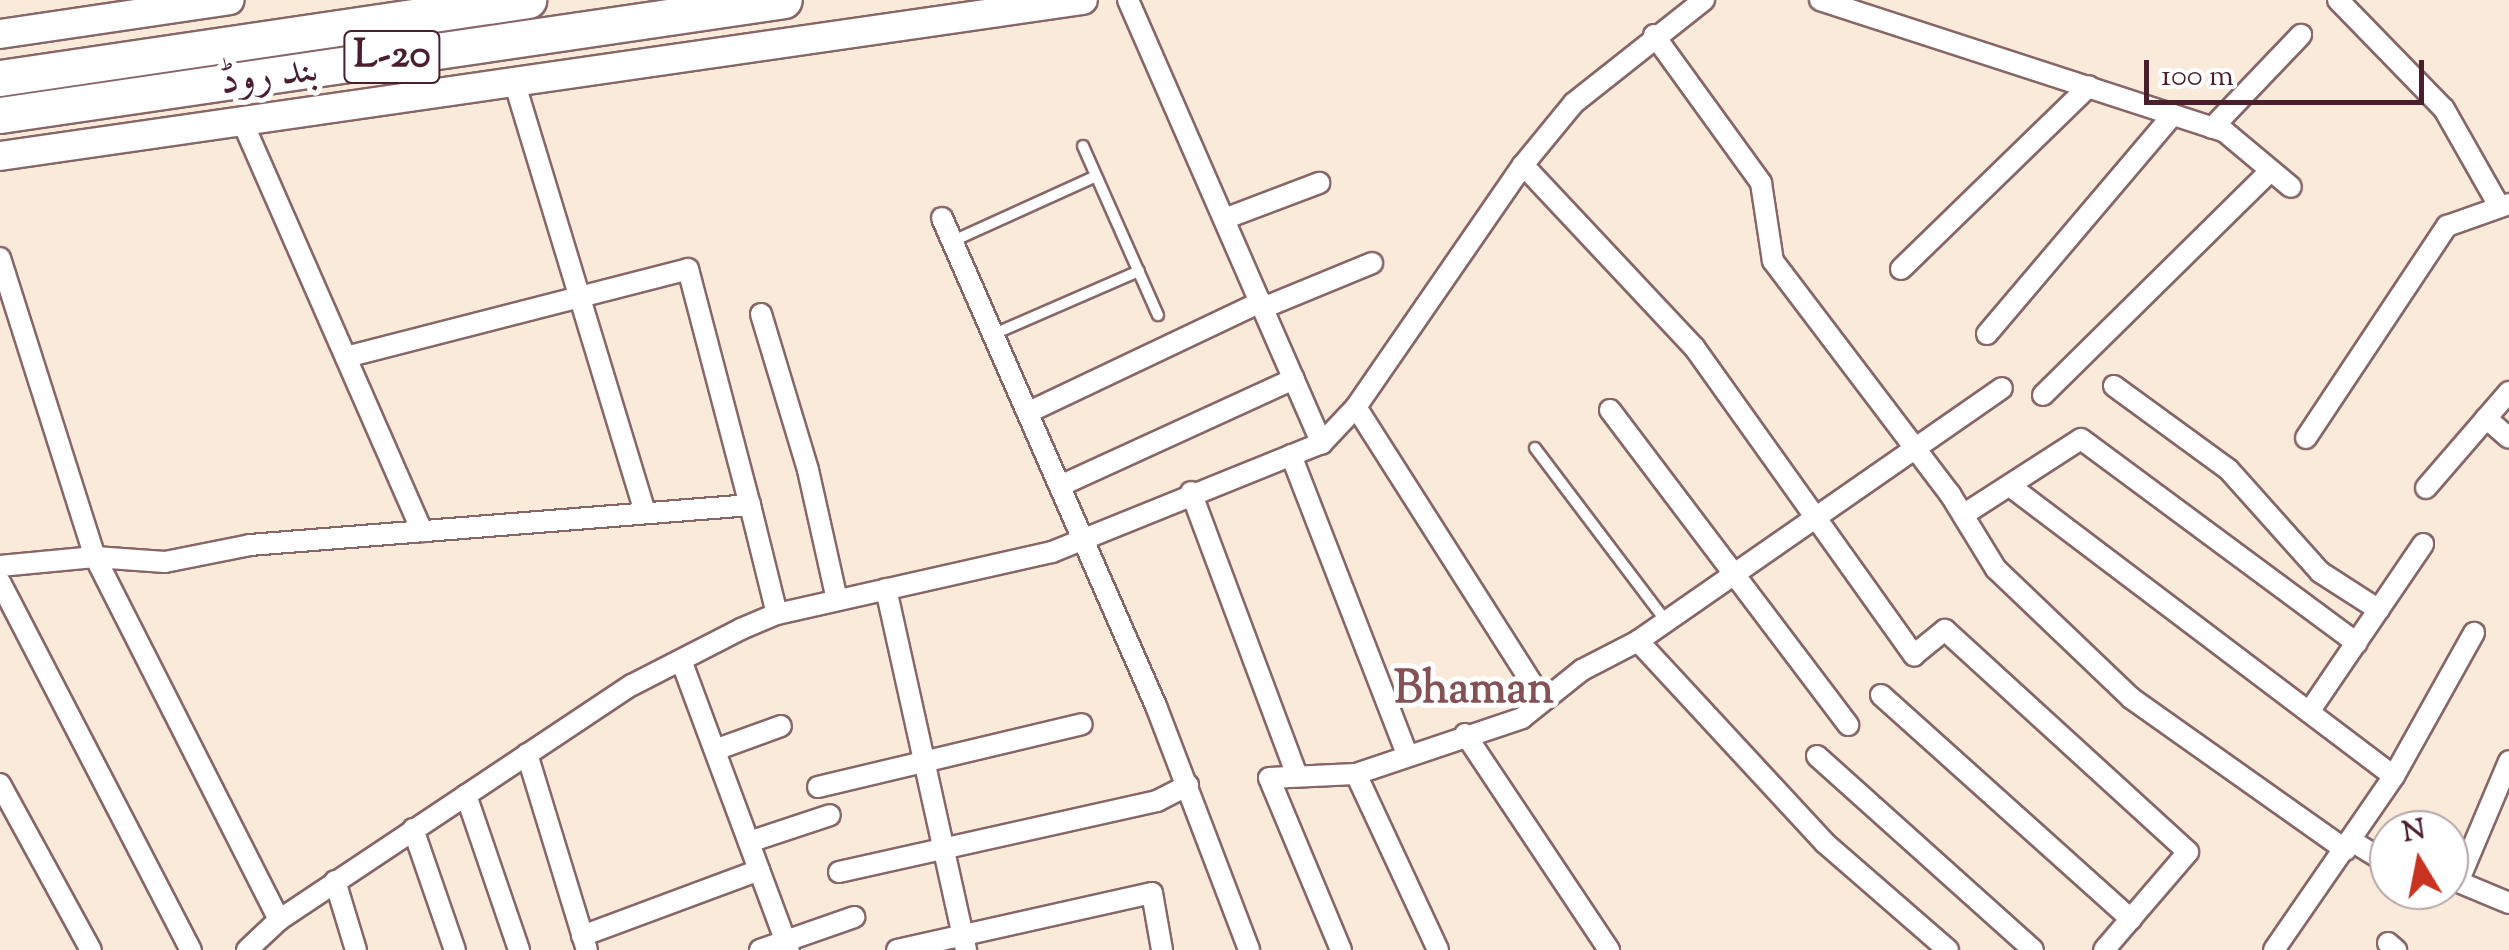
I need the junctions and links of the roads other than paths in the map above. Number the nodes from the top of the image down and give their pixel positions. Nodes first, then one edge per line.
1 (229, 0) edge
2 (528, 0) edge
3 (784, 0) edge
4 (1083, 0) edge
5 (1128, 0) edge
6 (1704, 0) edge
7 (1820, 0) edge
8 (2338, 0) edge
9 (0, 34) edge
10 (1654, 35) junction
11 (2301, 36) dead end
12 (0, 78) edge
13 (514, 81) junction
14 (2089, 86) junction
15 (0, 114) edge
16 (2174, 115) junction
17 (242, 121) junction
18 (2212, 128) junction
19 (1083, 146) dead end
20 (0, 156) edge
21 (1522, 165) junction
22 (2270, 171) junction
23 (1096, 176) junction
24 (1319, 183) dead end
25 (2290, 187) dead end
26 (2504, 205) edge
27 (942, 218) dead end
28 (1224, 219) junction
29 (953, 241) junction
30 (0, 258) edge
31 (1372, 263) dead end
32 (1901, 269) dead end
33 (1139, 271) junction
34 (580, 299) junction
35 (1262, 305) junction
36 (761, 314) dead end
37 (1158, 315) dead end
38 (994, 334) junction
39 (1987, 334) dead end
40 (346, 358) junction
41 (1294, 379) junction
42 (2114, 386) dead end
43 (2002, 388) dead end
44 (2509, 392) edge
45 (2043, 395) dead end
46 (1356, 407) junction
47 (1610, 410) dead end
48 (1029, 412) junction
49 (2486, 418) junction
50 (2306, 438) dead end
51 (2509, 438) edge
52 (1322, 443) junction
53 (1914, 447) junction
54 (1535, 448) dead end
55 (1291, 455) junction
56 (1062, 485) junction
57 (2010, 486) junction
58 (2426, 488) dead end
59 (1191, 492) junction
60 (750, 505) junction
61 (645, 514) junction
62 (1814, 515) junction
63 (1962, 515) junction
64 (422, 531) junction
65 (1085, 537) junction
66 (2423, 544) dead end
67 (94, 556) junction
68 (0, 566) edge
69 (1731, 574) junction
70 (0, 582) edge
71 (886, 589) junction
72 (838, 600) junction
73 (2379, 610) junction
74 (778, 614) junction
75 (1666, 621) junction
76 (2474, 632) dead end
77 (1638, 641) junction
78 (2357, 644) junction
79 (681, 660) junction
80 (1881, 695) dead end
81 (1543, 701) junction
82 (2310, 712) junction
83 (1082, 724) dead end
84 (1848, 724) dead end
85 (781, 726) dead end
86 (1466, 734) junction
87 (715, 750) junction
88 (527, 754) junction
89 (1406, 754) junction
90 (1818, 756) dead end
91 (2509, 760) edge
92 (923, 762) junction
93 (1356, 774) junction
94 (1297, 776) junction
95 (2394, 776) junction
96 (0, 784) edge
97 (1188, 785) junction
98 (818, 787) dead end
99 (466, 795) junction
100 (2501, 804) edge
101 (830, 815) dead end
102 (413, 829) junction
103 (749, 842) junction
104 (2349, 845) junction
105 (943, 852) junction
106 (2369, 854) edge
107 (2469, 856) edge
108 (760, 870) junction
109 (839, 872) dead end
110 (335, 881) junction
111 (2469, 887) edge
112 (2509, 904) edge
113 (854, 917) dead end
114 (2131, 919) junction
115 (279, 920) junction
116 (584, 943) edge
117 (964, 943) edge
118 (788, 946) edge
119 (91, 950) edge
120 (191, 950) edge
121 (247, 950) edge
122 (356, 950) edge
123 (456, 950) edge
124 (519, 950) edge
125 (760, 950) edge
126 (897, 950) edge
127 (1162, 950) edge
128 (1249, 950) edge
129 (1340, 950) edge
130 (1438, 950) edge
131 (1609, 950) edge
132 (1948, 950) edge
133 (2033, 950) edge
134 (2104, 950) edge
135 (2274, 950) edge

1 - 9 main road, بند روڈ
2 - 12 highway, L-20
3 - 15 highway, L-20
4 - 13 main road, بند روڈ
5 - 28 street
6 - 10 street
7 - 14 street
8 - 26 street
10 - 21 street
10 - 53 street
11 - 18 street
13 - 17 main road, بند روڈ
13 - 34 street
14 - 16 street
14 - 32 street
16 - 18 street
16 - 39 street
17 - 20 main road, بند روڈ
17 - 40 street
18 - 22 street
19 - 23 lane
21 - 46 street
21 - 62 street
22 - 25 street
22 - 45 street
23 - 29 lane
23 - 33 lane
24 - 28 street
26 - 50 street
27 - 29 street
28 - 35 street
29 - 38 street
30 - 67 street
31 - 35 street
33 - 37 lane
33 - 38 lane
34 - 40 street
34 - 60 street
34 - 61 street
35 - 41 street
35 - 48 street
36 - 72 street
38 - 48 street
40 - 64 street
41 - 52 street
41 - 56 street
42 - 73 street
43 - 53 street
44 - 49 street
46 - 52 street
46 - 81 street
47 - 69 street
48 - 56 street
49 - 51 street
49 - 58 street
52 - 55 street
53 - 62 street
53 - 63 street
54 - 75 lane
55 - 59 street
55 - 89 street
56 - 65 street
57 - 63 street
57 - 78 street
57 - 82 street
59 - 65 street
59 - 94 street
60 - 61 street
60 - 74 street
61 - 64 street
62 - 69 street
62 - 114 street
63 - 104 street
64 - 67 street
65 - 71 street
65 - 97 street
66 - 73 street
67 - 68 street
67 - 115 street
69 - 75 street
69 - 84 street
70 - 120 street
71 - 72 street
71 - 92 street
72 - 74 street
73 - 78 street
74 - 79 street
75 - 77 street
76 - 95 street
77 - 81 street
77 - 132 street
78 - 82 street
79 - 87 street
79 - 88 street
80 - 114 street
81 - 86 street
82 - 95 street
83 - 92 street
85 - 87 street
86 - 89 street
86 - 131 street
87 - 103 street
88 - 99 street
88 - 116 street
89 - 93 street
90 - 133 street
91 - 100 street
92 - 98 street
92 - 105 street
93 - 94 street
93 - 130 street
94 - 129 street
95 - 104 street
96 - 119 street
97 - 105 street
97 - 128 street
99 - 102 street
99 - 124 street
100 - 107 street
101 - 103 street
102 - 110 street
102 - 123 street
103 - 108 street
104 - 106 street
104 - 135 street
105 - 109 street
105 - 117 street
108 - 116 street
108 - 118 street
110 - 115 street
110 - 122 street
111 - 112 street
113 - 118 street
114 - 134 street
115 - 121 street
117 - 126 street
117 - 127 street
118 - 125 street

